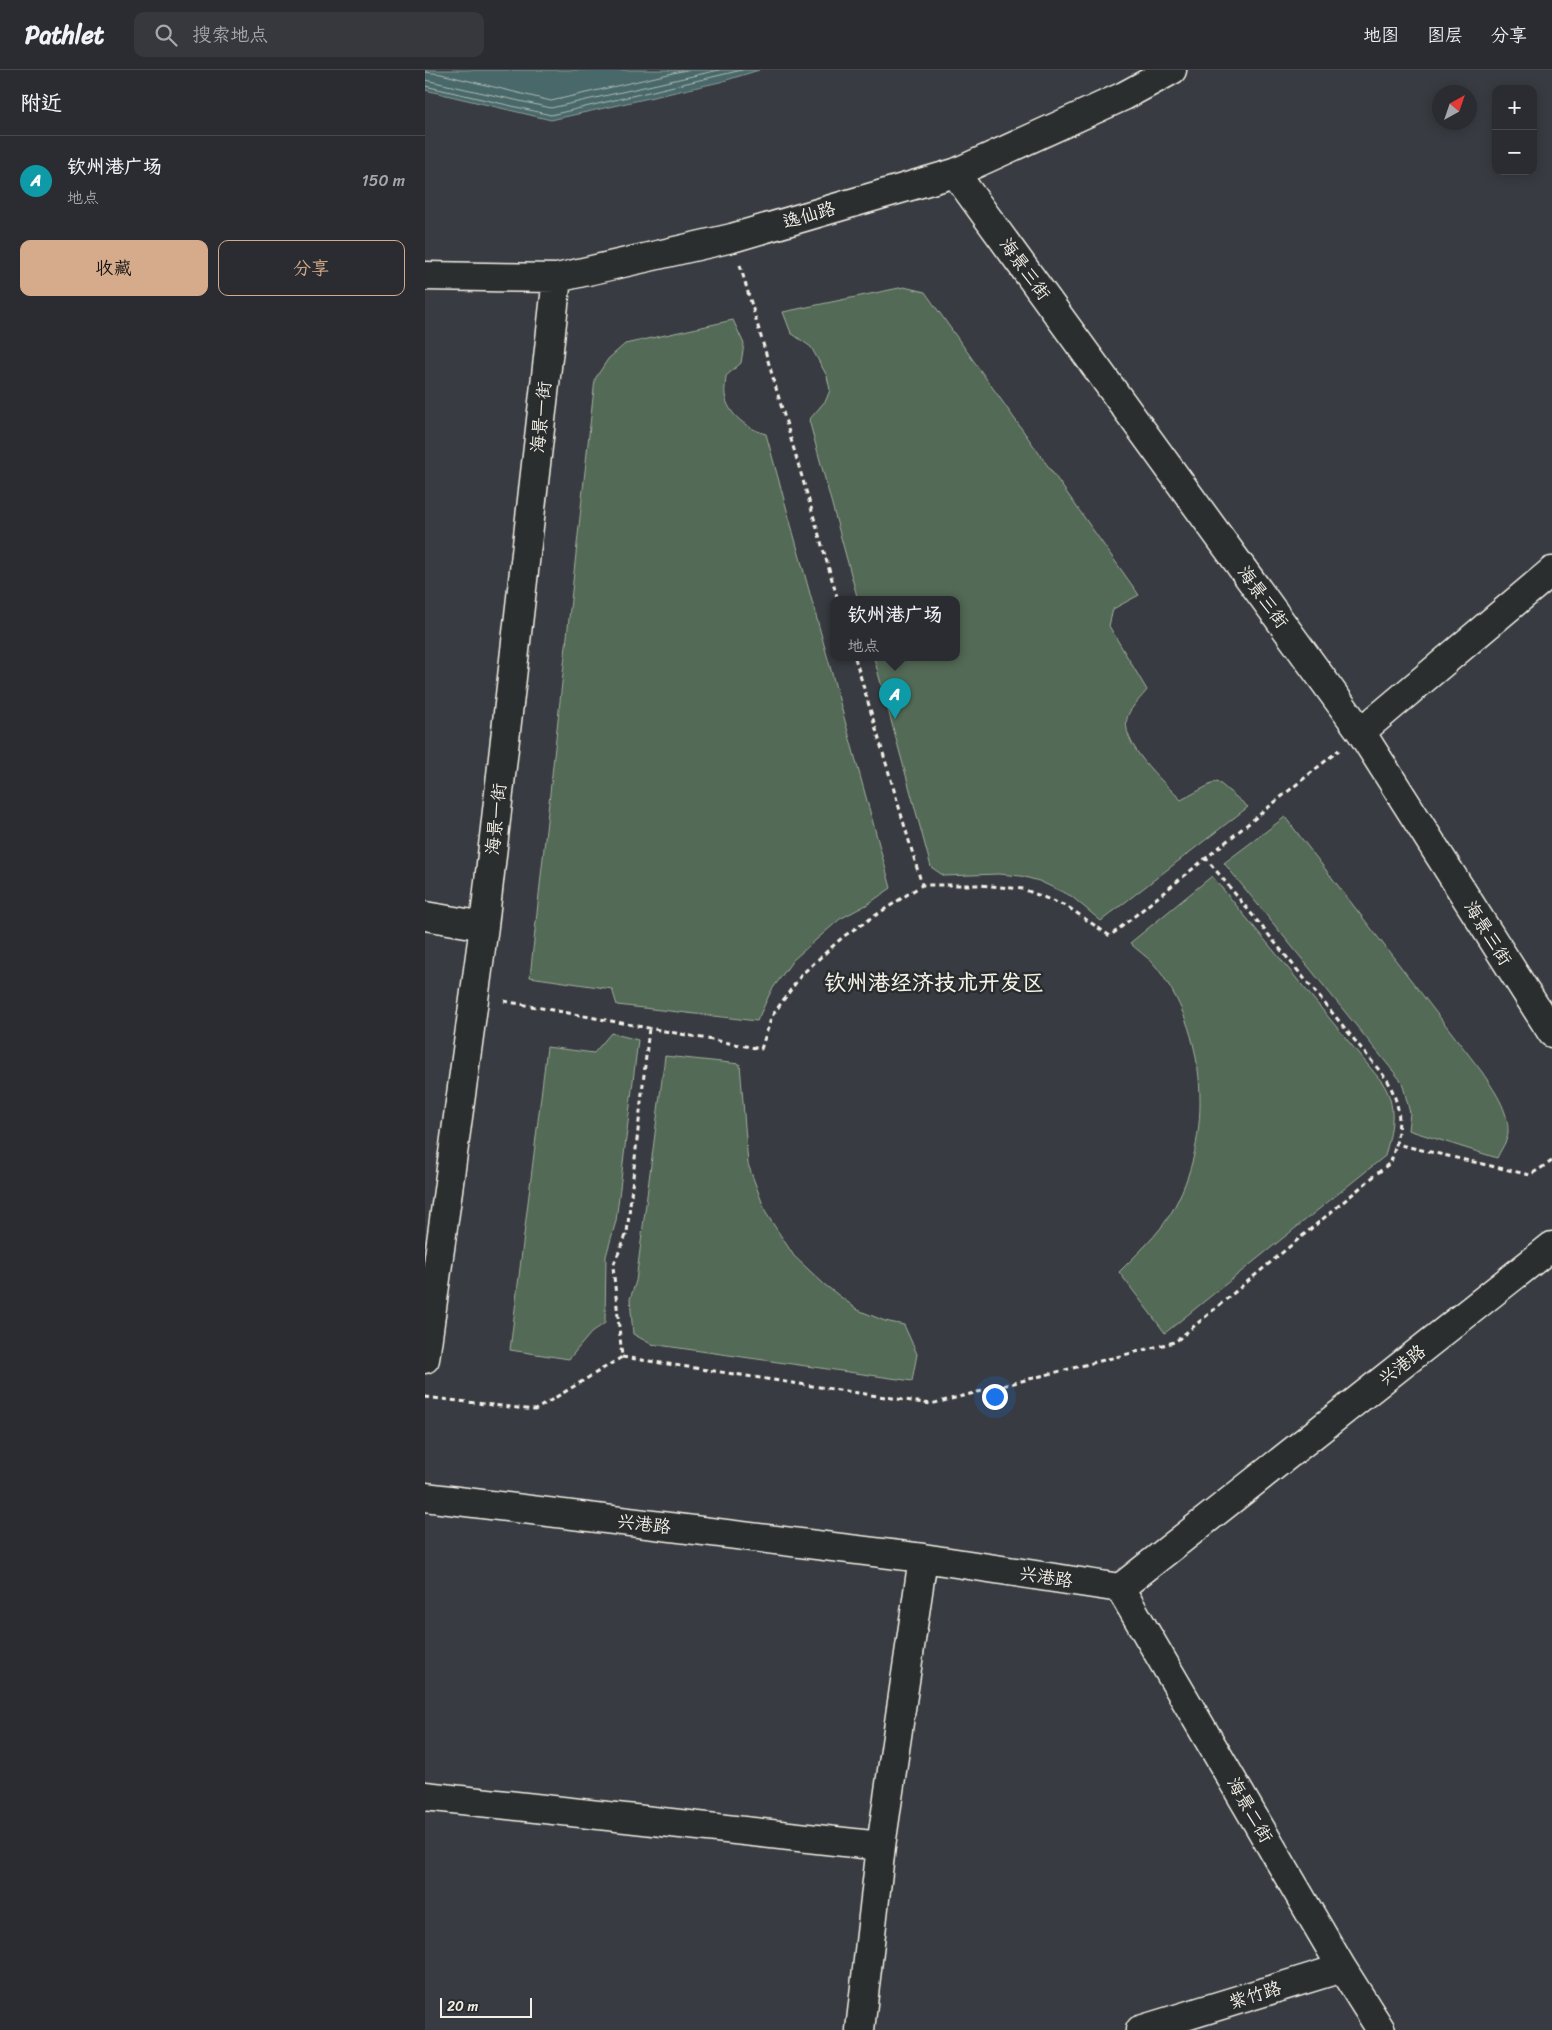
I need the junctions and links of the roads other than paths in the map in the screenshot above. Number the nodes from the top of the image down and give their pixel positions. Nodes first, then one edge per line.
1 (1172, 70) edge
2 (955, 173) junction
3 (425, 276) edge
4 (557, 278) junction
5 (1552, 571) edge
6 (1361, 732) junction
7 (425, 916) edge
8 (484, 926) junction
9 (1552, 1033) edge
10 (1552, 1246) edge
11 (425, 1359) edge
12 (425, 1497) edge
13 (923, 1558) junction
14 (1120, 1588) junction
15 (425, 1796) edge
16 (881, 1846) junction
17 (1342, 1968) junction
18 (860, 2030) edge
19 (1140, 2030) edge
20 (1381, 2030) edge

1 - 2 street, 逸仙路
2 - 4 street, 逸仙路
2 - 6 street, 海景三街
3 - 4 street, 逸仙路
4 - 8 street, 海景一街
5 - 6 street
6 - 9 street, 海景三街
7 - 8 street
8 - 11 street, 海景一街
10 - 14 street, 兴港路
12 - 13 street, 兴港路
13 - 14 street, 兴港路
13 - 16 street
14 - 17 street, 海景二街
15 - 16 street
16 - 18 street
17 - 19 street, 紫竹路
17 - 20 street, 海景二街

